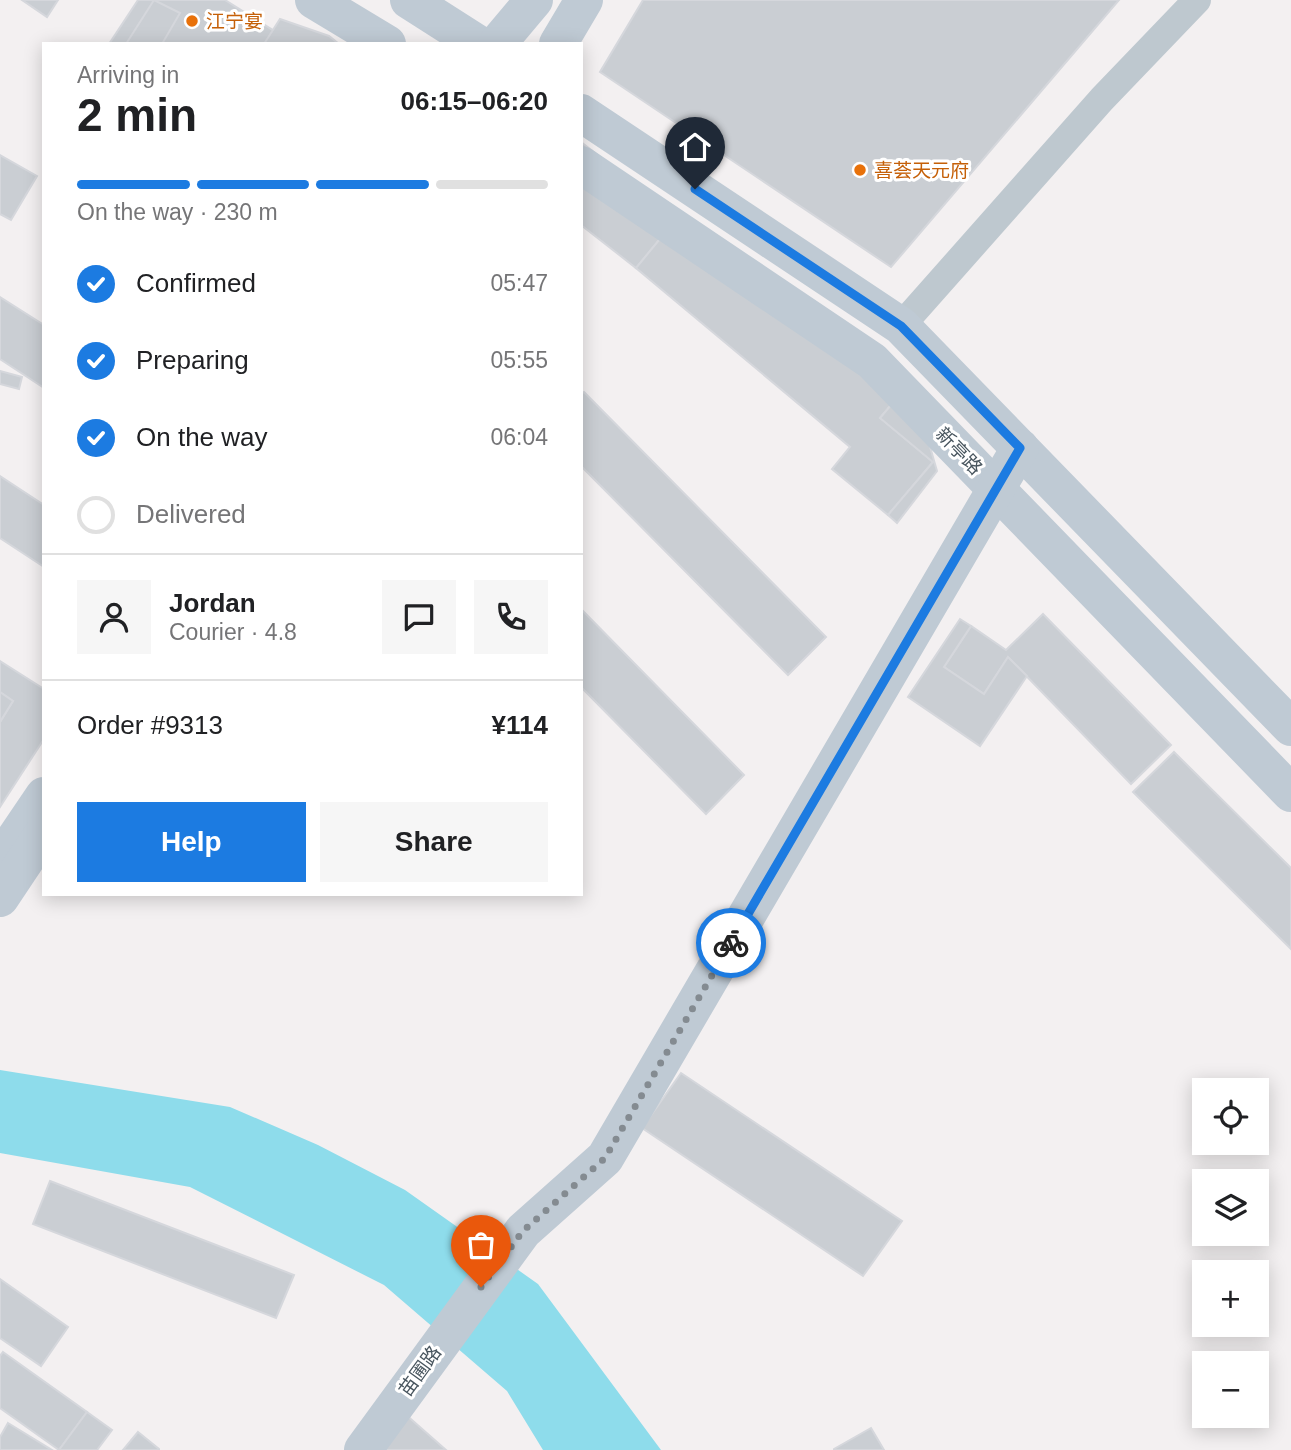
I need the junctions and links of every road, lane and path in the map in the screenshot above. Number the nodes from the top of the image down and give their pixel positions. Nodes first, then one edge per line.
1 (314, 0) edge
2 (409, 0) edge
3 (534, 0) edge
4 (584, 0) edge
5 (1197, 0) edge
6 (384, 42) edge
7 (475, 42) edge
8 (499, 42) edge
9 (559, 42) edge
10 (583, 114) edge
11 (583, 166) edge
12 (901, 326) junction
13 (1020, 448) junction
14 (996, 489) junction
15 (1291, 727) edge
16 (1291, 793) edge
17 (42, 799) edge
18 (42, 835) edge
19 (0, 860) edge
20 (0, 898) edge
21 (363, 1450) edge

1 - 6 main road
2 - 7 main road
3 - 8 main road
4 - 9 main road
5 - 12 street
10 - 12 main road
11 - 14 main road, 新亭路
12 - 13 main road
13 - 14 main road, 苗圃路
13 - 15 main road
14 - 16 main road, 新亭路
14 - 21 main road, 苗圃路
17 - 19 main road
18 - 20 main road

